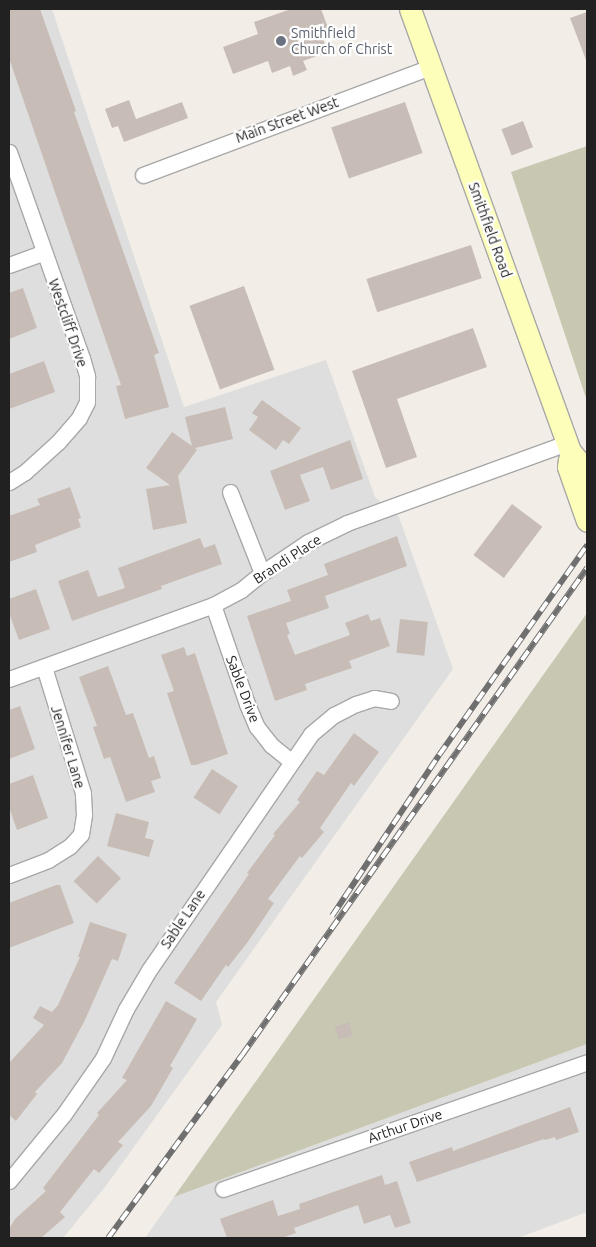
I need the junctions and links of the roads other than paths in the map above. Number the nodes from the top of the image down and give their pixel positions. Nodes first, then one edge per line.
1 (410, 9) edge
2 (431, 67) junction
3 (9, 152) edge
4 (143, 175) dead end
5 (44, 252) junction
6 (9, 265) edge
7 (569, 447) junction
8 (587, 478) edge
9 (9, 482) edge
10 (230, 492) dead end
11 (587, 521) edge
12 (262, 573) junction
13 (213, 605) junction
14 (44, 667) junction
15 (9, 679) edge
16 (391, 701) dead end
17 (291, 761) junction
18 (9, 875) edge
19 (587, 1062) edge
20 (9, 1181) edge
21 (223, 1190) dead end

1 - 2 main road, Smithfield Road
2 - 4 street, Main Street West
2 - 7 main road, Smithfield Road
3 - 5 street, Westcliff Drive
5 - 6 street
5 - 9 street, Westcliff Drive
7 - 8 main road, Smithfield Road
7 - 11 main road, Smithfield Road
7 - 12 street, Brandi Place
10 - 12 street
12 - 13 street, Brandi Place
13 - 14 street, Brandi Place
13 - 17 street, Sable Drive
14 - 15 street, Brandi Place
14 - 18 street, Jennifer Lane
16 - 17 street, Sable Lane
17 - 20 street, Sable Lane
19 - 21 street, Arthur Drive

